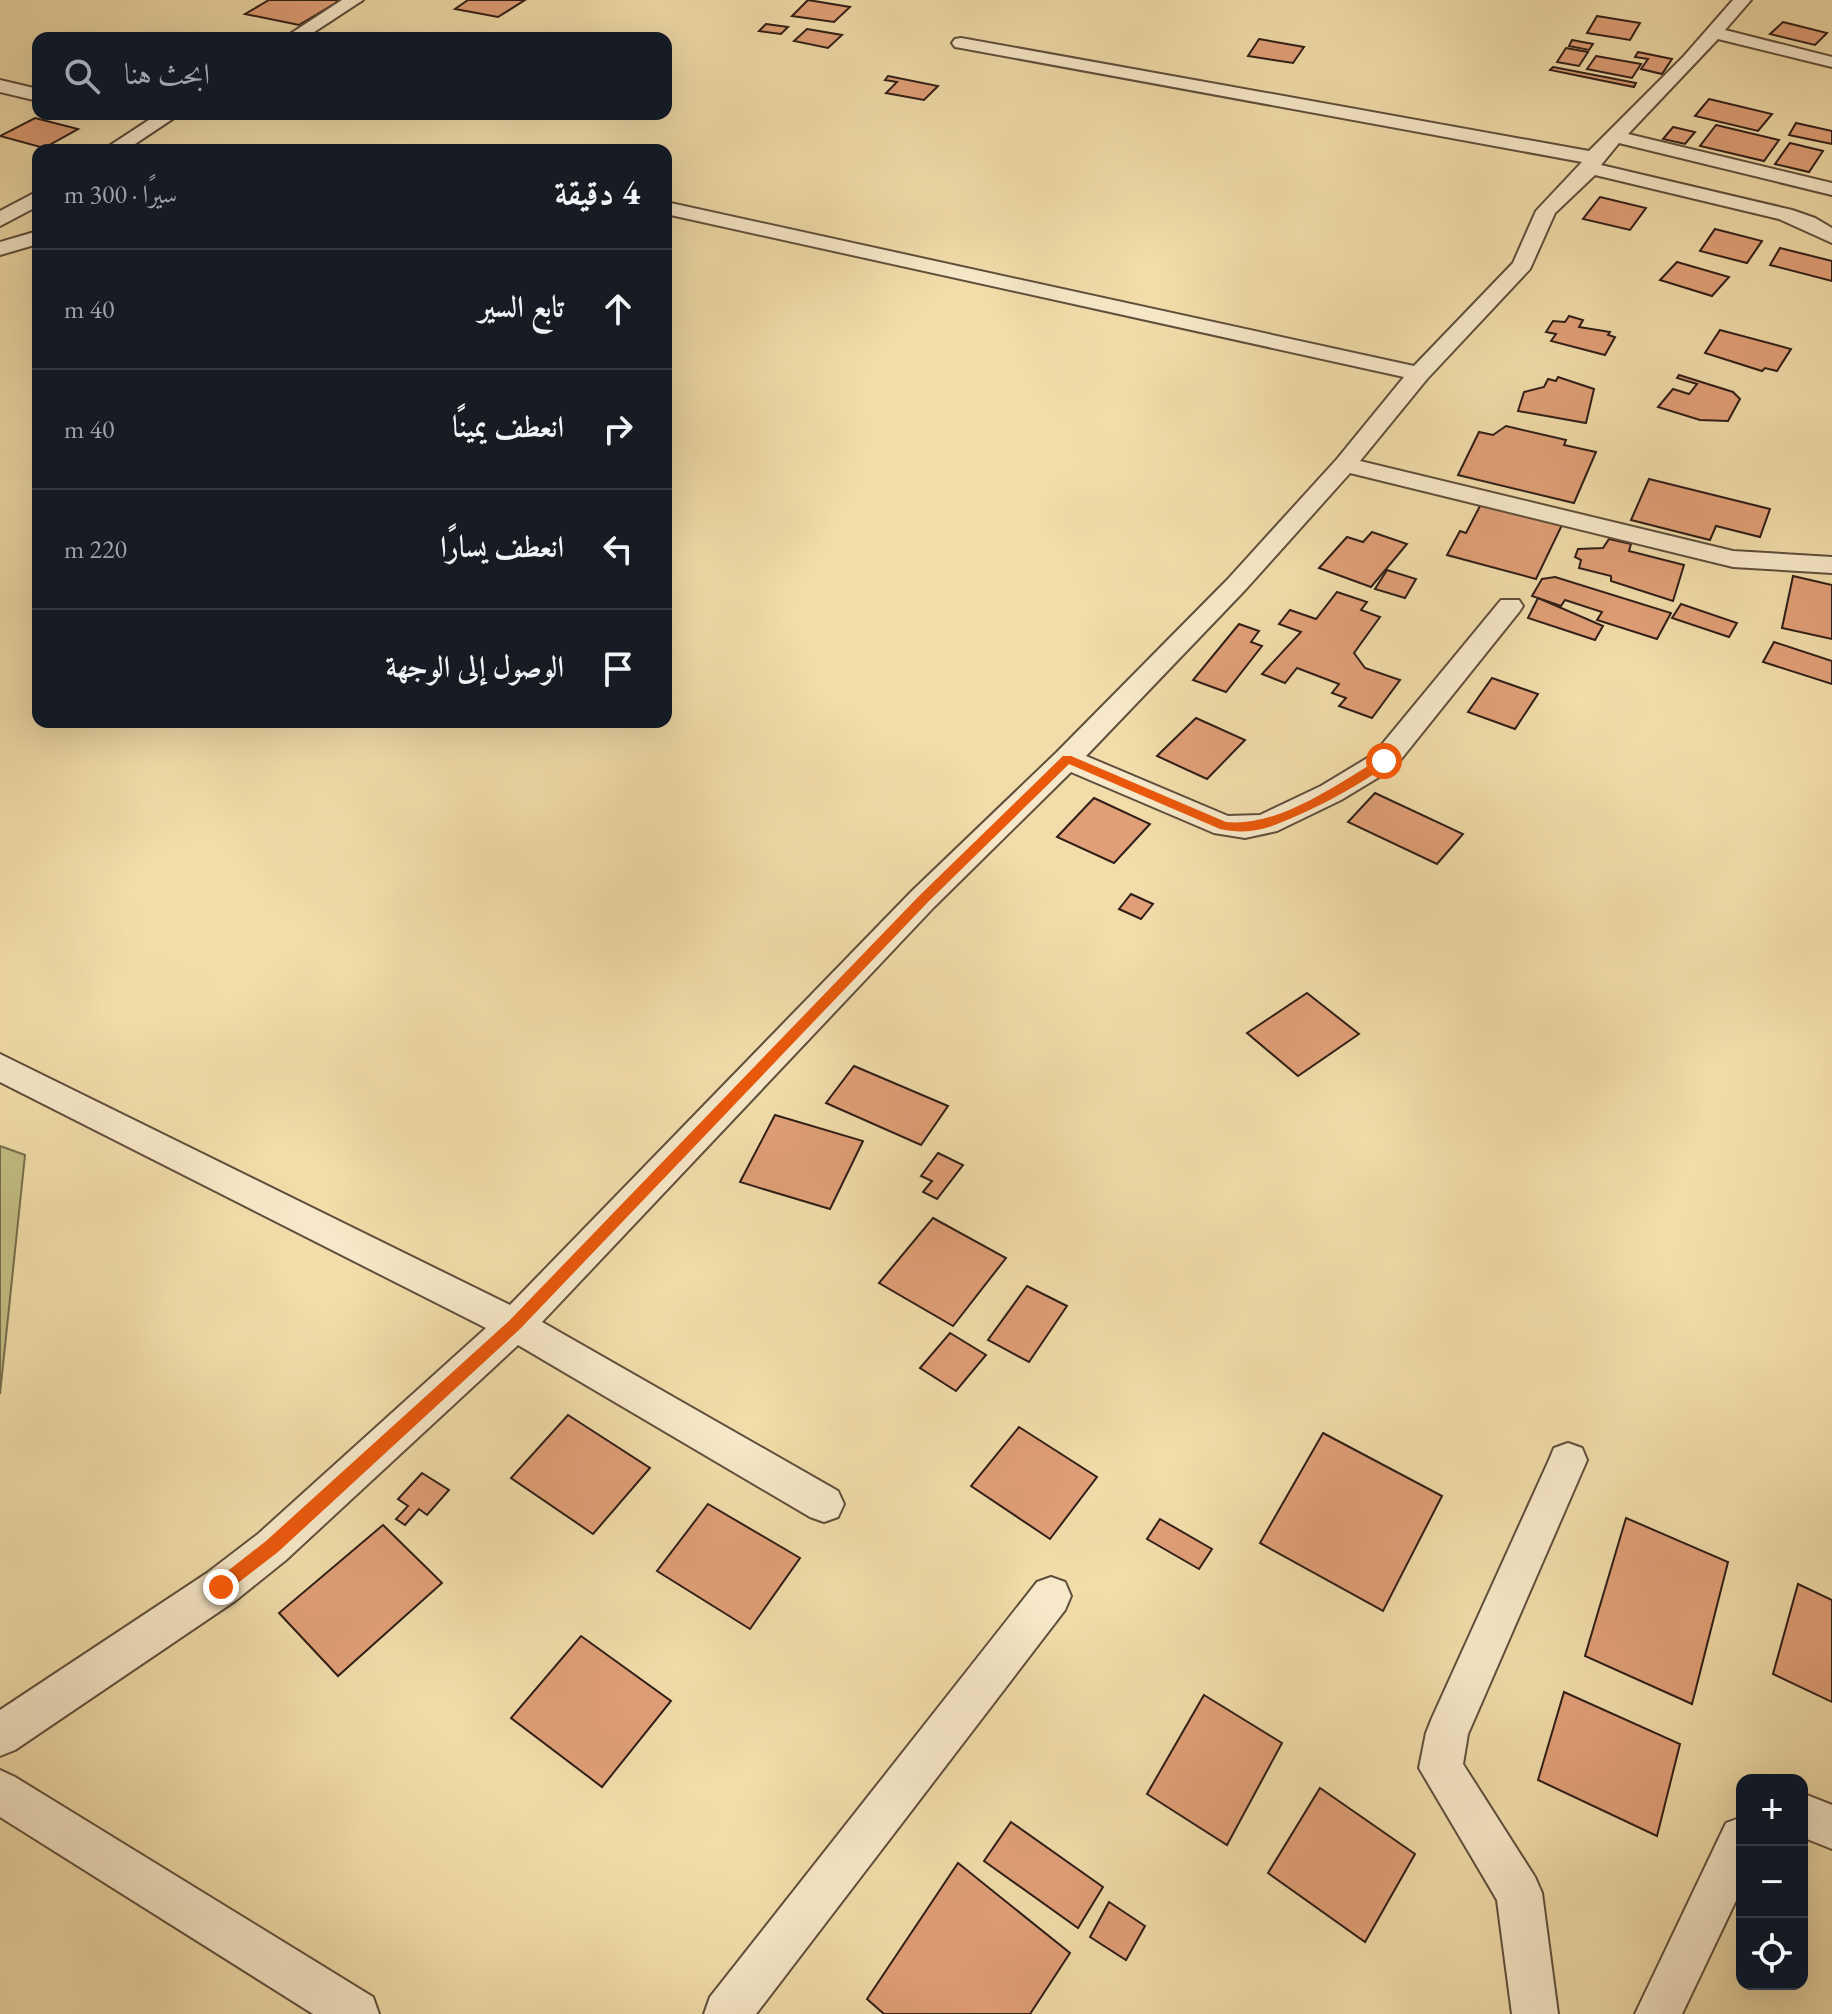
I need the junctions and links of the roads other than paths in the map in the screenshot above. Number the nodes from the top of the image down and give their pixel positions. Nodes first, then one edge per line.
1 (352, 0) edge
2 (1742, 0) edge
3 (302, 32) edge
4 (1712, 32) junction
5 (961, 43) dead end
6 (1832, 62) edge
7 (0, 86) edge
8 (32, 94) edge
9 (162, 120) edge
10 (123, 144) edge
11 (1599, 154) junction
12 (1832, 189) edge
13 (32, 201) edge
14 (672, 209) edge
15 (0, 220) edge
16 (1832, 237) edge
17 (32, 239) edge
18 (0, 249) edge
19 (1419, 374) junction
20 (1345, 464) junction
21 (1832, 565) edge
22 (1510, 606) dead end
23 (1067, 759) junction
24 (0, 1067) edge
25 (515, 1325) junction
26 (1568, 1460) dead end
27 (824, 1504) dead end
28 (1051, 1596) dead end
29 (0, 1735) edge
30 (0, 1792) edge
31 (1808, 1817) edge
32 (1832, 1827) edge
33 (1739, 1846) edge
34 (356, 2014) edge
35 (727, 2014) edge
36 (1535, 2014) edge
37 (1658, 2014) edge

1 - 3 street
2 - 4 street
4 - 6 street
4 - 11 street
5 - 11 street
7 - 8 street
9 - 10 street
11 - 12 street
11 - 16 street
11 - 19 street
13 - 15 street
14 - 19 street
17 - 18 street
19 - 20 street
20 - 21 street
20 - 23 street
22 - 23 street
23 - 25 street
24 - 25 street
25 - 27 street
25 - 29 street
26 - 36 street
28 - 35 street
30 - 34 street
31 - 32 street
33 - 37 street

